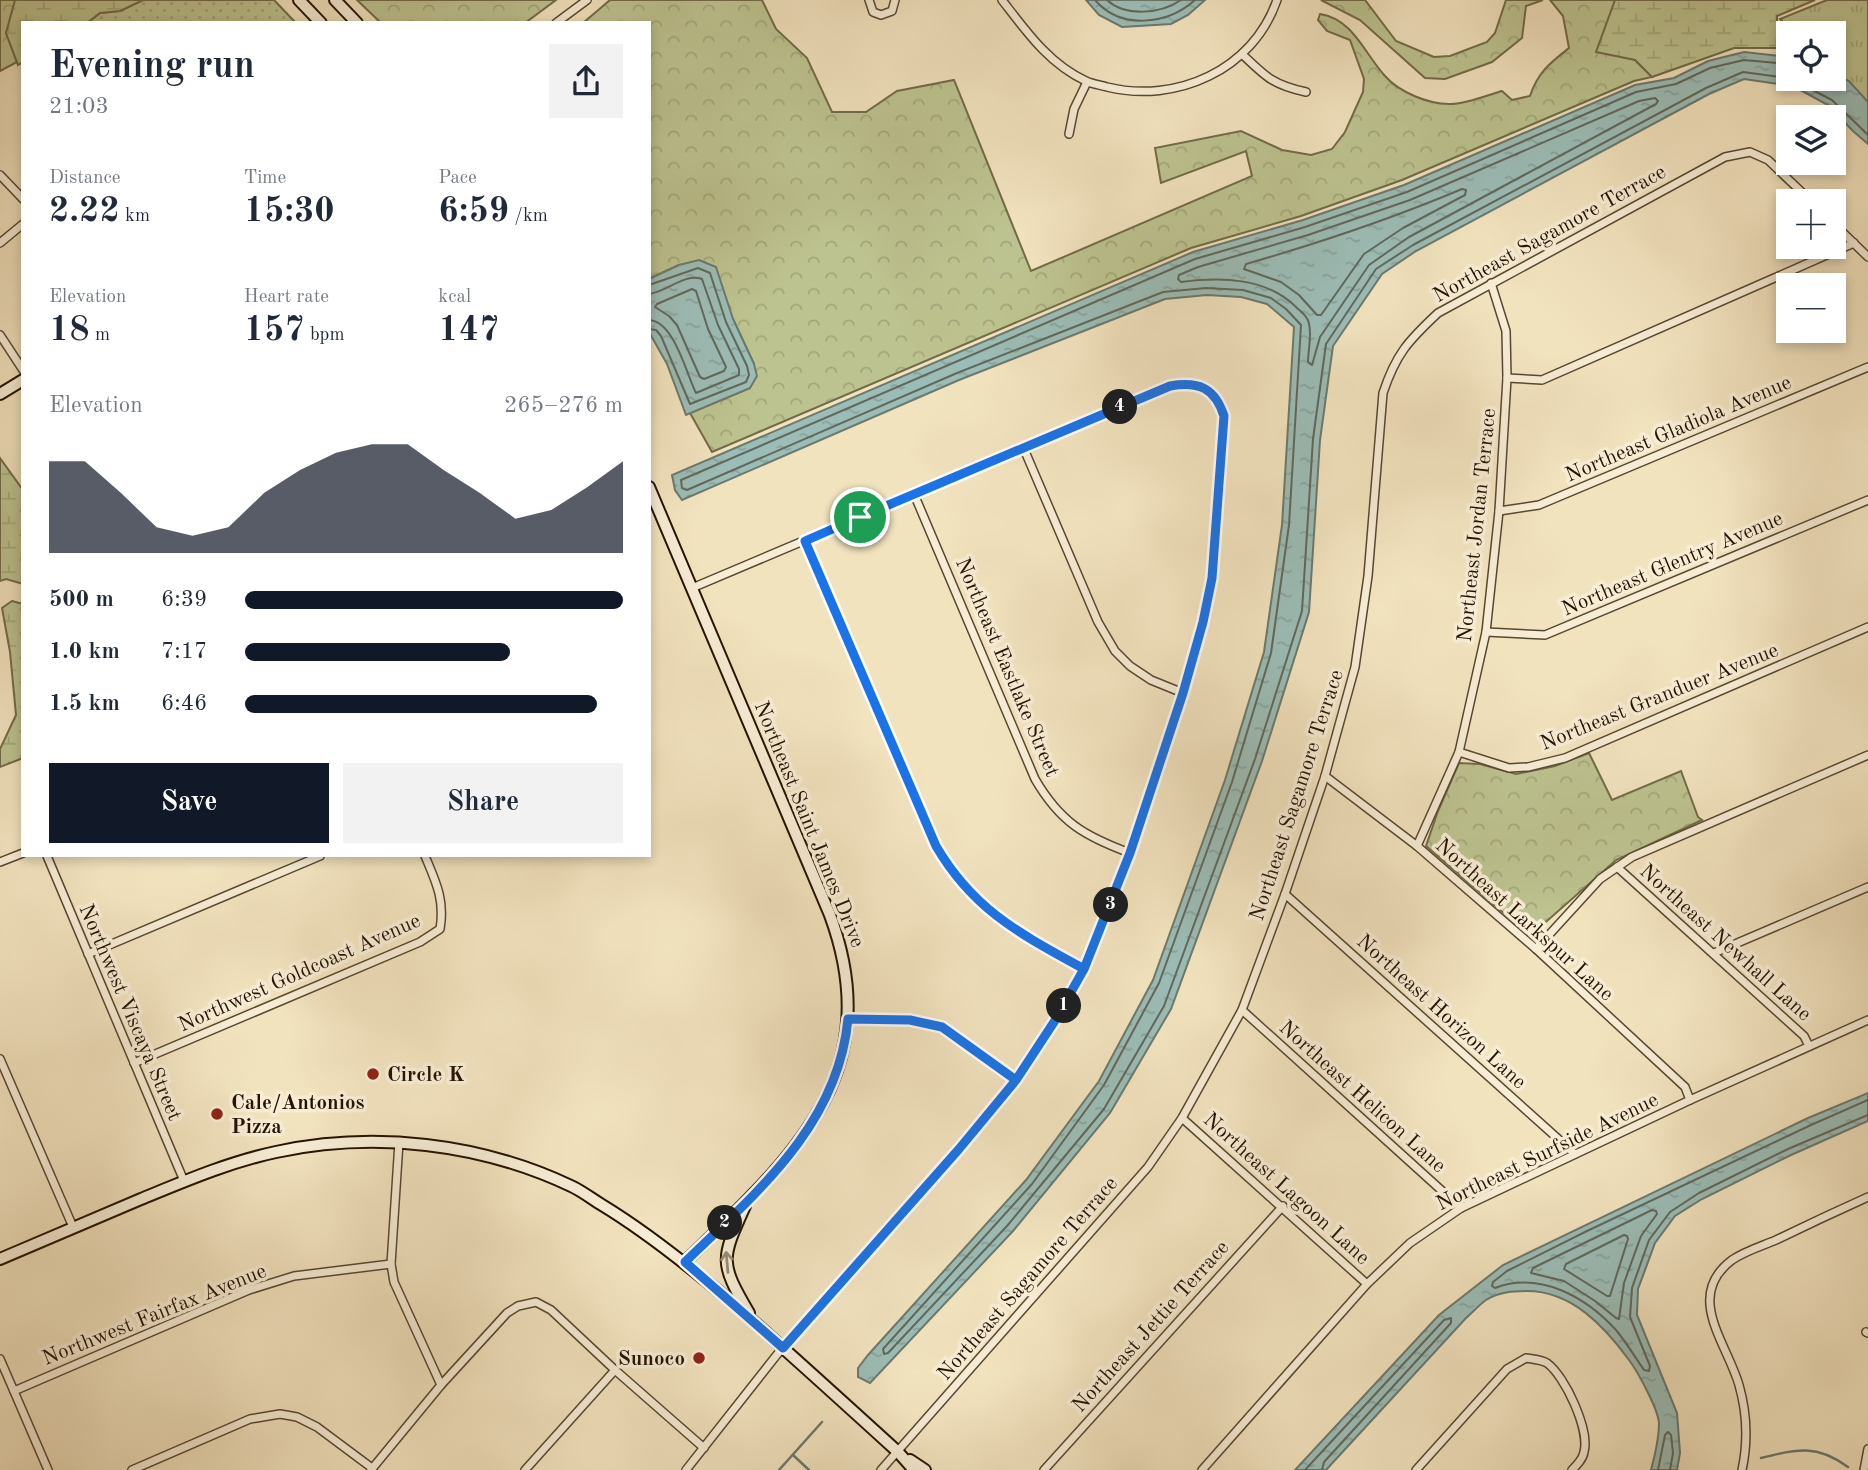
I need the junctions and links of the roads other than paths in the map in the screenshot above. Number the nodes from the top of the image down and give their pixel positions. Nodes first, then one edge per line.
1 (299, 0) edge
2 (335, 0) edge
3 (587, 0) edge
4 (869, 0) edge
5 (895, 0) edge
6 (1002, 0) edge
7 (1277, 0) edge
8 (319, 21) edge
9 (355, 21) edge
10 (559, 21) edge
11 (1242, 54) junction
12 (1087, 82) junction
13 (1306, 92) dead end
14 (1069, 134) dead end
15 (0, 175) edge
16 (1799, 189) edge
17 (21, 198) edge
18 (21, 226) edge
19 (1846, 235) edge
20 (0, 243) edge
21 (1854, 243) junction
22 (1868, 257) edge
23 (1491, 284) junction
24 (0, 335) edge
25 (21, 367) edge
26 (1868, 367) edge
27 (1507, 378) junction
28 (21, 381) edge
29 (0, 394) edge
30 (1024, 449) junction
31 (651, 492) edge
32 (914, 494) junction
33 (1868, 500) edge
34 (1499, 511) junction
35 (805, 541) junction
36 (692, 588) junction
37 (1868, 627) edge
38 (1486, 632) junction
39 (1183, 693) junction
40 (1459, 752) junction
41 (1868, 755) edge
42 (1325, 776) junction
43 (1417, 846) junction
44 (1130, 853) junction
45 (21, 854) edge
46 (47, 857) edge
47 (318, 857) edge
48 (425, 857) edge
49 (0, 862) edge
50 (1617, 867) junction
51 (1868, 887) edge
52 (1285, 894) junction
53 (1536, 949) junction
54 (1714, 953) junction
55 (88, 954) junction
56 (1084, 969) junction
57 (1242, 1010) junction
58 (848, 1019) junction
59 (1868, 1020) edge
60 (1809, 1046) junction
61 (0, 1059) edge
62 (134, 1063) junction
63 (1016, 1080) junction
64 (1690, 1100) junction
65 (1182, 1118) junction
66 (399, 1142) junction
67 (1575, 1154) junction
68 (184, 1181) junction
69 (1868, 1197) edge
70 (748, 1200) junction
71 (1283, 1206) junction
72 (1461, 1208) junction
73 (73, 1227) junction
74 (0, 1259) edge
75 (685, 1262) junction
76 (391, 1264) junction
77 (1367, 1284) junction
78 (754, 1322) junction
79 (783, 1348) junction
80 (0, 1359) edge
81 (615, 1370) junction
82 (441, 1385) junction
83 (14, 1391) junction
84 (705, 1448) junction
85 (1868, 1449) edge
86 (898, 1452) junction
87 (372, 1469) edge
88 (48, 1470) edge
89 (131, 1470) edge
90 (525, 1470) edge
91 (686, 1470) edge
92 (881, 1470) edge
93 (914, 1470) edge
94 (925, 1470) edge
95 (1044, 1470) edge
96 (1202, 1470) edge
97 (1416, 1470) edge
98 (1572, 1470) edge
99 (1742, 1470) edge
100 (1864, 1470) edge

1 - 8 main road
2 - 9 main road
3 - 10 street
4 - 5 street
6 - 12 street
7 - 11 street
11 - 12 street
11 - 13 street
12 - 14 street
15 - 17 street
16 - 23 street, Northeast Sagamore Terrace
18 - 20 street
19 - 21 street
21 - 22 street
21 - 27 street
23 - 27 street, Northeast Jordan Terrace
23 - 42 street, Northeast Sagamore Terrace
24 - 25 street
26 - 34 street, Northeast Gladiola Avenue
27 - 34 street, Northeast Jordan Terrace
28 - 29 main road
30 - 32 street
30 - 39 street
30 - 39 street
31 - 36 main road, Northeast Saint James Drive
32 - 35 street
32 - 44 street, Northeast Eastlake Street
33 - 38 street, Northeast Glentry Avenue
34 - 38 street, Northeast Jordan Terrace
35 - 36 street
35 - 56 street
36 - 58 main road, Northeast Saint James Drive
37 - 40 street, Northeast Granduer Avenue
38 - 40 street, Northeast Jordan Terrace
39 - 44 street
40 - 43 street, Northeast Jordan Terrace
41 - 50 street
42 - 43 street, Northeast Larkspur Lane
42 - 52 street, Northeast Sagamore Terrace
43 - 53 street, Northeast Larkspur Lane
44 - 56 street
45 - 49 street
46 - 55 street, Northwest Viscaya Street
47 - 55 street
48 - 62 street, Northwest Goldcoast Avenue
50 - 53 street
50 - 54 street, Northeast Newhall Lane
51 - 54 street
52 - 57 street, Northeast Sagamore Terrace
52 - 67 street, Northeast Horizon Lane
53 - 64 street, Northeast Larkspur Lane
54 - 60 street, Northeast Newhall Lane
55 - 62 street, Northwest Viscaya Street
56 - 63 street
57 - 65 street, Northeast Sagamore Terrace
57 - 72 street, Northeast Helicon Lane
58 - 63 street
58 - 70 main road, Northeast Saint James Drive
59 - 60 street, Northeast Surfside Avenue
60 - 64 street, Northeast Surfside Avenue
61 - 73 street
62 - 68 street, Northwest Viscaya Street
63 - 79 street
64 - 67 street, Northeast Surfside Avenue
65 - 71 street, Northeast Lagoon Lane
65 - 86 street, Northeast Sagamore Terrace
66 - 68 main road
66 - 75 main road
66 - 76 street
67 - 72 street, Northeast Surfside Avenue
68 - 73 main road
69 - 99 street
70 - 75 main road, Northeast Saint James Drive
78 -> 70 main road
71 - 77 street, Northeast Lagoon Lane
71 - 95 street, Northeast Jettie Terrace
72 - 77 street, Northeast Surfside Avenue
73 - 74 main road
75 - 78 main road
76 - 82 street
76 - 83 street, Northwest Fairfax Avenue
77 - 96 street, Northeast Surfside Avenue
78 - 79 main road
79 - 84 street
79 - 86 main road
80 - 83 street
81 - 82 street
81 - 84 street
81 - 90 street
82 - 87 street
83 - 88 street
84 - 91 street
85 - 100 street
86 - 92 street, Northeast Sagamore Terrace
86 - 93 main road
86 - 94 main road
87 - 89 street
97 - 98 street

